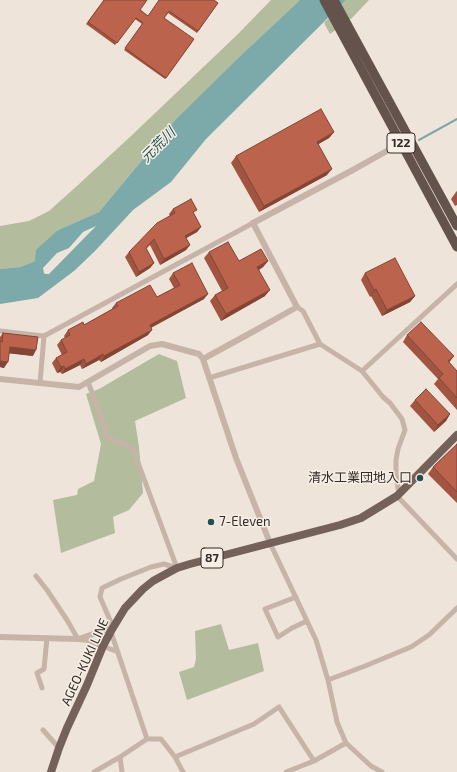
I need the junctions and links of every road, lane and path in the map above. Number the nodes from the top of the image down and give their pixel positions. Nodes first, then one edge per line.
1 (324, 0) edge
2 (334, 0) edge
3 (410, 138) junction
4 (401, 143) junction
5 (253, 223) junction
6 (457, 226) edge
7 (457, 246) edge
8 (457, 284) edge
9 (297, 307) junction
10 (0, 331) edge
11 (44, 336) junction
12 (320, 344) junction
13 (203, 359) junction
14 (362, 371) junction
15 (209, 378) junction
16 (0, 379) edge
17 (88, 382) junction
18 (40, 383) junction
19 (457, 435) edge
20 (398, 495) junction
21 (270, 543) junction
22 (457, 559) edge
23 (177, 568) junction
24 (36, 576) dead end
25 (296, 597) junction
26 (457, 608) edge
27 (307, 621) junction
28 (112, 629) junction
29 (0, 637) edge
30 (46, 638) junction
31 (78, 639) junction
32 (103, 646) junction
33 (118, 652) junction
34 (328, 680) junction
35 (42, 688) dead end
36 (43, 730) dead end
37 (147, 739) junction
38 (346, 743) junction
39 (59, 748) junction
40 (120, 757) junction
41 (175, 757) junction
42 (314, 761) junction
43 (51, 772) edge
44 (94, 772) edge
45 (122, 772) edge
46 (183, 772) edge
47 (286, 772) edge
48 (382, 772) edge

1 - 4 highway, 122
2 - 3 highway, 122
3 - 4 street
3 - 6 highway, 122
4 - 5 street
4 - 7 highway, 122
5 - 9 street
5 - 11 street
8 - 14 street
9 - 12 street
9 - 13 street
10 - 11 street
11 - 18 street
12 - 14 street
12 - 15 street
13 - 15 street
13 - 17 street
14 - 20 street
15 - 21 street
16 - 18 street
17 - 18 street
17 - 23 street
19 - 20 main road, AGEO-KUKI LINE / 87
20 - 21 main road, AGEO-KUKI LINE / 87
20 - 22 street
21 - 23 main road, AGEO-KUKI LINE / 87
21 - 25 street
23 - 28 main road, AGEO-KUKI LINE / 87
23 - 28 street
24 - 31 street
25 - 27 street
25 - 27 street
26 - 34 street
27 - 34 street
28 - 31 street
28 - 32 main road, AGEO-KUKI LINE / 87
28 - 33 street
29 - 30 street
30 - 31 street
30 - 35 street
31 - 32 street
32 - 33 street
32 - 39 main road, AGEO-KUKI LINE / 87
33 - 37 street
34 - 38 street
36 - 39 street
37 - 40 street
37 - 41 street
38 - 42 street
38 - 48 street
39 - 43 main road, AGEO-KUKI LINE / 87
40 - 44 street
40 - 45 street
41 - 42 street
41 - 46 street
42 - 47 street

